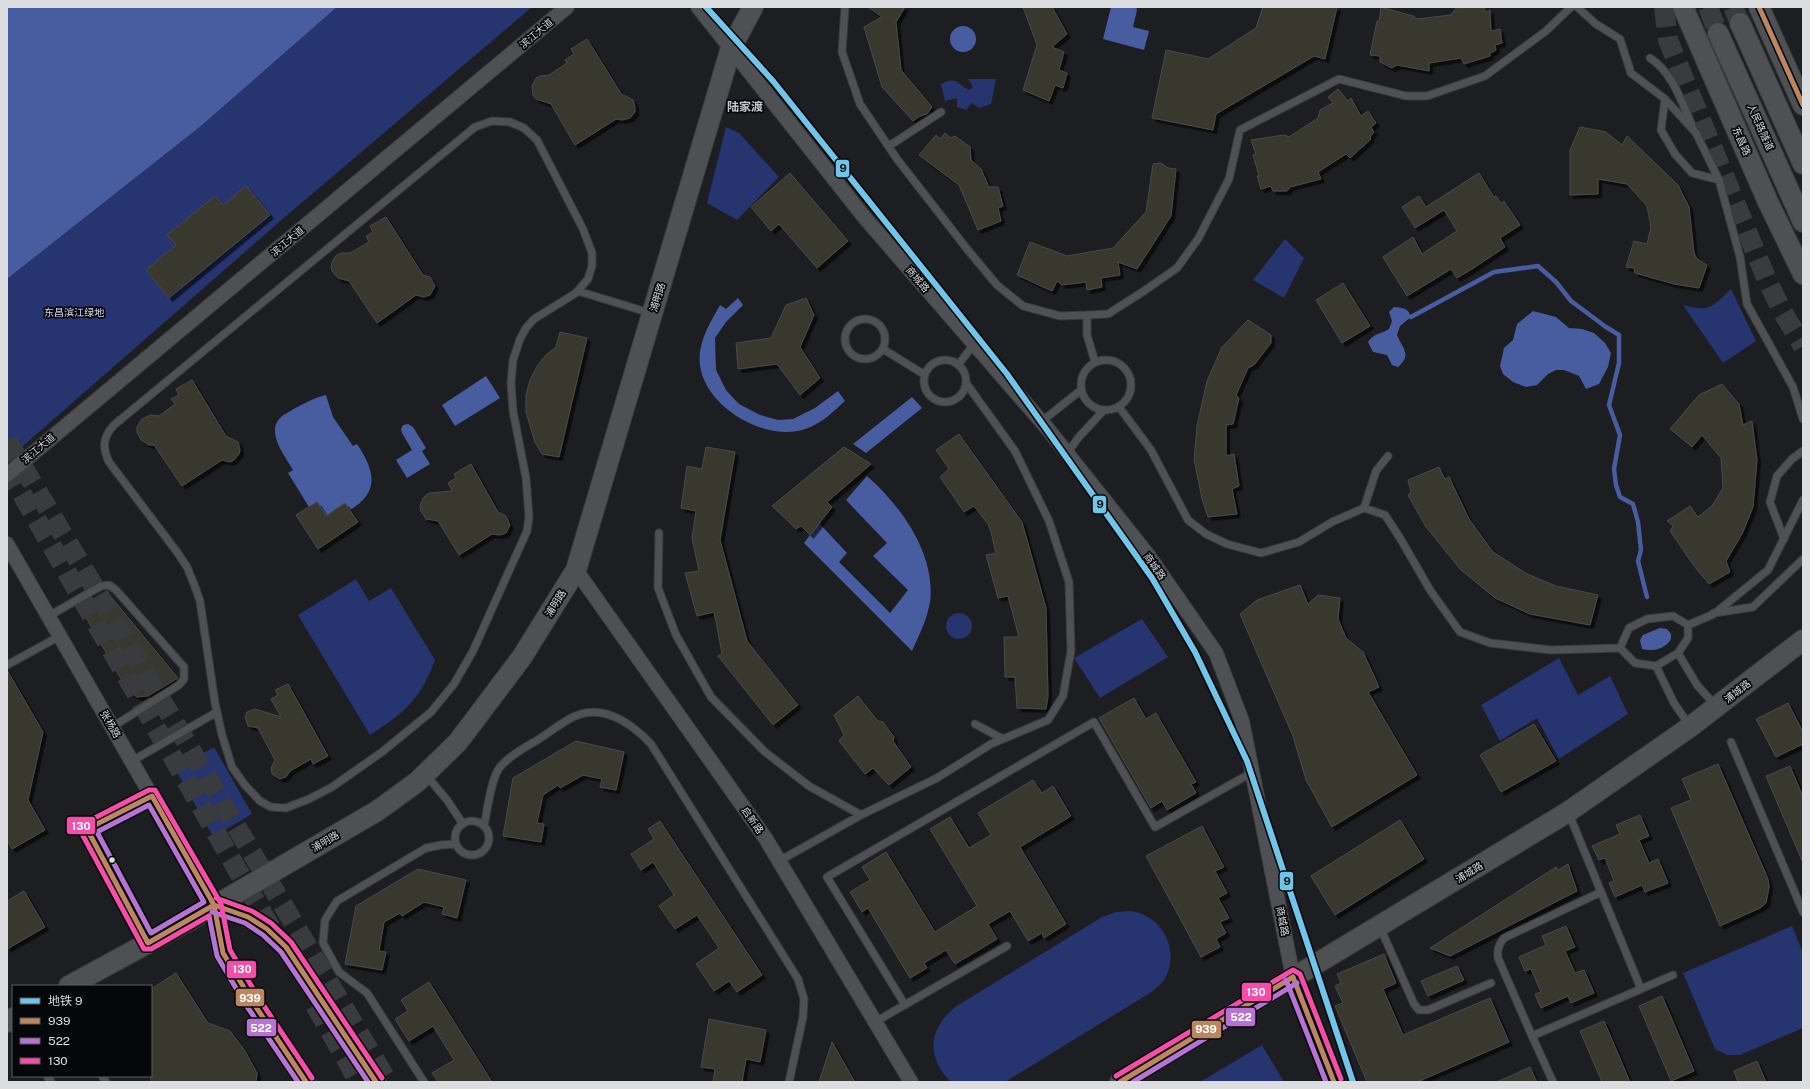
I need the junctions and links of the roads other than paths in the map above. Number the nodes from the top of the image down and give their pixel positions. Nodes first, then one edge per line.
1 (567, 7) edge
2 (698, 7) edge
3 (753, 7) edge
4 (845, 7) edge
5 (1571, 7) edge
6 (1577, 7) edge
7 (1683, 7) edge
8 (1759, 7) edge
9 (1740, 23) tunnel mouth
10 (1718, 33) tunnel mouth
11 (731, 48) junction
12 (1650, 58) dead end
13 (1665, 99) junction
14 (1803, 105) edge
15 (941, 112) dead end
16 (1696, 133) junction
17 (889, 146) junction
18 (1803, 164) edge
19 (1719, 180) junction
20 (1803, 222) edge
21 (1803, 274) edge
22 (578, 291) junction
23 (652, 314) junction
24 (1087, 315) junction
25 (974, 344) junction
26 (883, 349) junction
27 (1095, 362) junction
28 (958, 365) junction
29 (924, 375) junction
30 (966, 382) junction
31 (1081, 390) junction
32 (1119, 407) junction
33 (1103, 411) junction
34 (1803, 419) edge
35 (1041, 422) junction
36 (1803, 451) edge
37 (1067, 454) junction
38 (1388, 456) dead end
39 (7, 475) edge
40 (1803, 500) edge
41 (1364, 508) junction
42 (659, 533) dead end
43 (1784, 539) junction
44 (7, 544) edge
45 (1802, 560) edge
46 (576, 570) junction
47 (1714, 614) junction
48 (49, 616) junction
49 (1688, 625) junction
50 (60, 636) junction
51 (1803, 640) edge
52 (1620, 648) junction
53 (1678, 653) junction
54 (7, 665) edge
55 (1656, 666) junction
56 (1716, 707) junction
57 (217, 712) junction
58 (975, 724) dead end
59 (1690, 726) junction
60 (112, 727) junction
61 (1003, 739) junction
62 (1731, 742) dead end
63 (132, 761) junction
64 (1253, 772) junction
65 (426, 774) junction
66 (152, 796) junction
67 (1568, 812) junction
68 (861, 815) junction
69 (463, 824) junction
70 (484, 826) junction
71 (456, 844) junction
72 (779, 861) junction
73 (1601, 892) junction
74 (214, 905) junction
75 (1803, 912) edge
76 (1379, 926) junction
77 (148, 943) junction
78 (1007, 946) dead end
79 (1673, 975) dead end
80 (1294, 977) junction
81 (1491, 983) dead end
82 (71, 985) edge
83 (1641, 988) junction
84 (905, 1005) junction
85 (875, 1022) junction
86 (1532, 1036) junction
87 (306, 1082) edge
88 (376, 1082) edge
89 (424, 1082) edge
90 (789, 1082) edge
91 (911, 1082) edge
92 (1120, 1082) edge
93 (1334, 1082) edge
94 (1553, 1082) edge

1 - 39 street, 滨江大道
2 - 11 street, 商城路
3 - 11 main road, 浦明路
4 - 17 lane
5 - 24 lane
6 - 13 lane
7 - 21 main road, 东昌路
8 - 14 main road
9 - 18 main road
10 - 20 main road, 人民路隧道
11 - 23 main road, 浦明路
11 - 25 street, 商城路
12 - 16 lane
13 - 16 lane
13 - 19 lane
15 - 17 lane
16 - 19 lane
17 - 24 lane
19 - 34 lane
22 - 23 lane
22 - 57 lane
22 - 57 lane
23 - 46 main road, 浦明路
24 - 27 lane
25 - 28 lane
25 - 35 street, 商城路
26 - 26 lane
26 - 29 lane
27 - 31 lane
27 - 32 lane
28 - 29 lane
28 - 30 lane
29 - 30 lane
30 - 61 lane
31 - 33 lane
31 - 35 lane
32 - 33 lane
32 - 41 lane
33 - 37 lane
35 - 37 street, 商城路
36 - 43 lane
37 - 64 street, 商城路
38 - 41 lane
40 - 43 lane
41 - 52 lane
42 - 68 lane
43 - 47 lane
44 - 48 street, 张杨路
45 - 47 lane
46 - 65 main road, 浦明路
46 - 72 street, 启新路
47 - 49 lane
48 - 50 street, 张杨路
48 - 60 lane
49 - 52 lane
49 - 53 lane
50 - 54 lane
50 - 60 street, 张杨路
51 - 56 main road, 浦城路
52 - 55 lane
53 - 55 lane
53 - 56 lane
55 - 59 lane
56 - 59 main road, 浦城路
57 - 63 lane
58 - 61 lane
59 - 67 main road, 浦城路
60 - 63 street, 张杨路
61 - 68 lane
62 - 75 lane
63 - 66 street, 张杨路
64 - 80 street, 商城路
64 - 84 lane
65 - 69 lane
65 - 74 main road, 浦明路
66 - 74 street, 张杨路
66 - 77 lane
67 - 73 lane
67 - 76 main road, 浦城路
68 - 72 lane
69 - 70 lane
69 - 71 lane
70 - 71 lane
70 - 90 lane
71 - 89 lane
72 - 85 street, 启新路
73 - 83 lane
73 - 86 lane
74 - 77 main road, 浦明路
74 - 87 main road, 张杨路
74 - 88 main road
76 - 80 main road, 浦城路
76 - 81 lane
77 - 82 main road, 浦明路
78 - 84 lane
79 - 83 lane
80 - 92 main road, 浦城路
80 - 93 main road, 商城路
83 - 86 lane
84 - 85 lane
85 - 91 street, 启新路
86 - 94 lane

